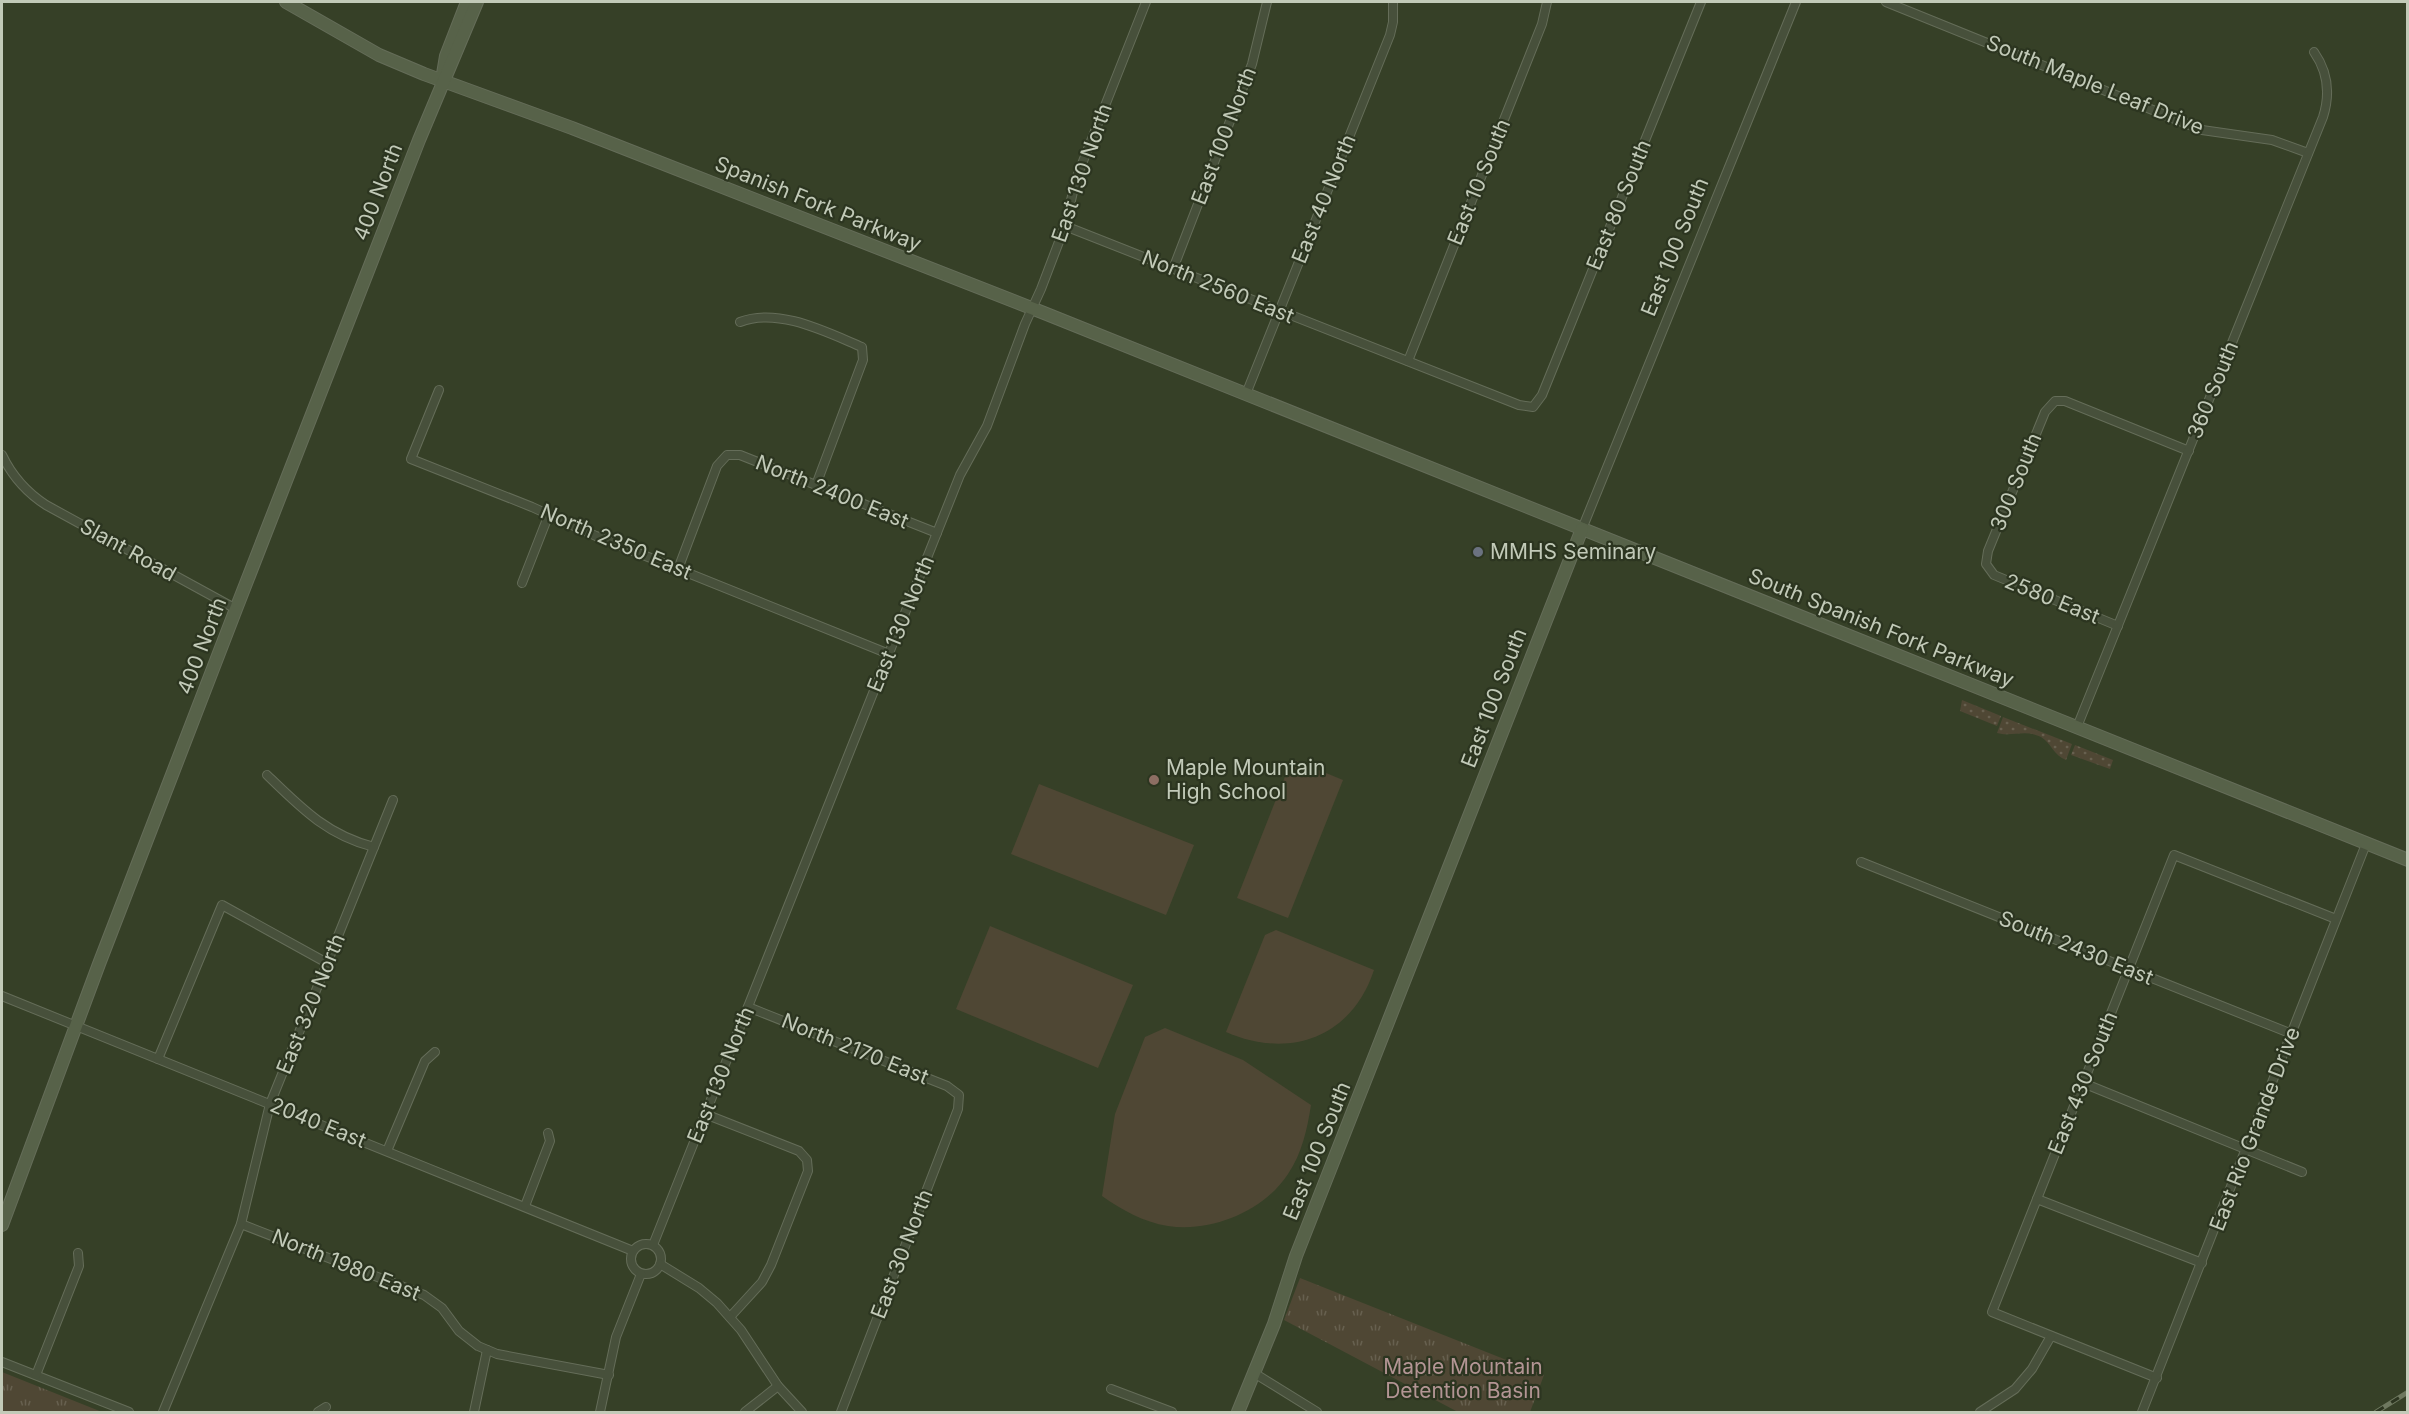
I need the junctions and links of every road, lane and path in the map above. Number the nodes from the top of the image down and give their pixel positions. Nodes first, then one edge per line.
1 (286, 2) edge
2 (468, 2) edge
3 (477, 2) edge
4 (1146, 2) edge
5 (1267, 2) edge
6 (1393, 2) edge
7 (1547, 2) edge
8 (1701, 2) edge
9 (1796, 2) edge
10 (1886, 2) edge
11 (2314, 52) dead end
12 (443, 81) junction
13 (2308, 153) junction
14 (1065, 226) junction
15 (1173, 269) junction
16 (1032, 309) junction
17 (1279, 311) junction
18 (740, 322) dead end
19 (1408, 361) junction
20 (439, 390) dead end
21 (1246, 394) junction
22 (1533, 407) joint
23 (1340, 433) joint
24 (2189, 451) junction
25 (2, 455) edge
26 (816, 485) junction
27 (549, 514) junction
28 (1582, 530) junction
29 (937, 533) junction
30 (1988, 568) joint
31 (678, 569) junction
32 (522, 583) dead end
33 (236, 609) junction
34 (2118, 626) junction
35 (889, 654) junction
36 (2077, 727) junction
37 (267, 775) dead end
38 (393, 800) dead end
39 (2366, 844) junction
40 (374, 847) junction
41 (2408, 860) edge
42 (1861, 862) dead end
43 (2336, 919) junction
44 (327, 963) junction
45 (2127, 970) junction
46 (2, 996) edge
47 (748, 1007) junction
48 (76, 1026) junction
49 (2292, 1034) junction
50 (435, 1052) dead end
51 (158, 1059) junction
52 (2083, 1083) junction
53 (959, 1095) joint
54 (270, 1104) junction
55 (705, 1114) junction
56 (548, 1133) dead end
57 (2247, 1149) junction
58 (387, 1151) junction
59 (2302, 1172) dead end
60 (2037, 1199) junction
61 (525, 1206) junction
62 (241, 1224) junction
63 (2, 1225) edge
64 (652, 1245) junction
65 (633, 1251) junction
66 (78, 1253) dead end
67 (2202, 1263) junction
68 (660, 1264) junction
69 (641, 1274) junction
70 (730, 1317) junction
71 (2051, 1336) junction
72 (487, 1350) junction
73 (2, 1362) edge
74 (1254, 1373) junction
75 (36, 1375) junction
76 (609, 1375) junction
77 (2157, 1378) junction
78 (778, 1386) junction
79 (1111, 1389) dead end
80 (326, 1407) dead end
81 (129, 1413) edge
82 (163, 1413) edge
83 (318, 1413) edge
84 (474, 1413) edge
85 (600, 1413) edge
86 (745, 1413) edge
87 (802, 1413) edge
88 (842, 1413) edge
89 (1172, 1413) edge
90 (1238, 1413) edge
91 (1317, 1413) edge
92 (1980, 1413) edge
93 (2142, 1413) edge

1 - 12 street, Spanish Fork Parkway
2 - 12 street, 400 North
3 - 12 street, 400 North
4 - 14 street, East 130 North
5 - 15 street, East 100 North
6 - 17 street, East 40 North
7 - 19 street, East 10 South
8 - 22 street, East 80 South
9 - 28 street, East 100 South
10 - 13 street, South Maple Leaf Drive
11 - 13 street, 360 South
12 - 16 street, Spanish Fork Parkway
12 - 33 street, 400 North
13 - 24 street, 360 South
14 - 15 street, North 2560 East
14 - 16 street, East 130 North
15 - 17 street, North 2560 East
16 - 21 street, Spanish Fork Parkway
16 - 29 street, East 130 North
17 - 19 street, North 2560 East
17 - 21 street, East 40 North
18 - 26 street
19 - 22 street, North 2560 East
20 - 27 street, North 2350 East
21 - 23 street, Spanish Fork Parkway
23 - 28 street, South Spanish Fork Parkway
24 - 30 street, 300 South
24 - 34 street, 360 South
25 - 33 street, Slant Road
26 - 29 street, North 2400 East
26 - 31 street, North 2400 East
27 - 31 street, North 2350 East
27 - 32 street
28 - 36 street, South Spanish Fork Parkway
28 - 74 street, East 100 South
29 - 35 street, East 130 North
30 - 34 street, 2580 East
31 - 35 street, North 2350 East
33 - 48 street, 400 North
34 - 36 street, 360 South
35 - 47 street, East 130 North
36 - 39 street, South Spanish Fork Parkway
37 - 40 street
38 - 40 street, East 320 North
39 - 41 street, South Spanish Fork Parkway
39 - 43 street, East Rio Grande Drive
40 - 44 street, East 320 North
42 - 45 street, South 2430 East
43 - 45 street, East 430 South
43 - 49 street, East Rio Grande Drive
44 - 51 street
44 - 54 street, East 320 North
45 - 49 street, South 2430 East
45 - 52 street, East 430 South
46 - 48 street, 2040 East
47 - 53 street, North 2170 East
47 - 55 street, East 130 North
48 - 51 street, 2040 East
48 - 63 street, 400 North
49 - 57 street, East Rio Grande Drive
50 - 58 street
51 - 54 street, 2040 East
52 - 57 street
52 - 60 street, East 430 South
53 - 88 street, East 30 North
54 - 58 street, 2040 East
54 - 62 street, East 320 North
55 - 64 street, East 130 North
55 - 70 street
56 - 61 street
57 - 59 street
57 - 67 street, East Rio Grande Drive
58 - 61 street, 2040 East
60 - 67 street
60 - 71 street, East 430 South
61 - 65 street, 2040 East
62 - 72 street, North 1980 East
62 - 82 street, East 320 North
64 - 65 street
64 - 68 street
65 - 69 street
66 - 75 street
67 - 77 street, East Rio Grande Drive
68 - 69 street
68 - 70 street
69 - 76 street
70 - 78 street
71 - 77 street
71 - 92 street
72 - 76 street, North 1980 East
72 - 84 street
73 - 75 street
74 - 90 street, East 100 South
74 - 91 street
75 - 81 street
76 - 85 street
77 - 93 street, East Rio Grande Drive
78 - 86 street
78 - 87 street
79 - 89 street
80 - 83 street

